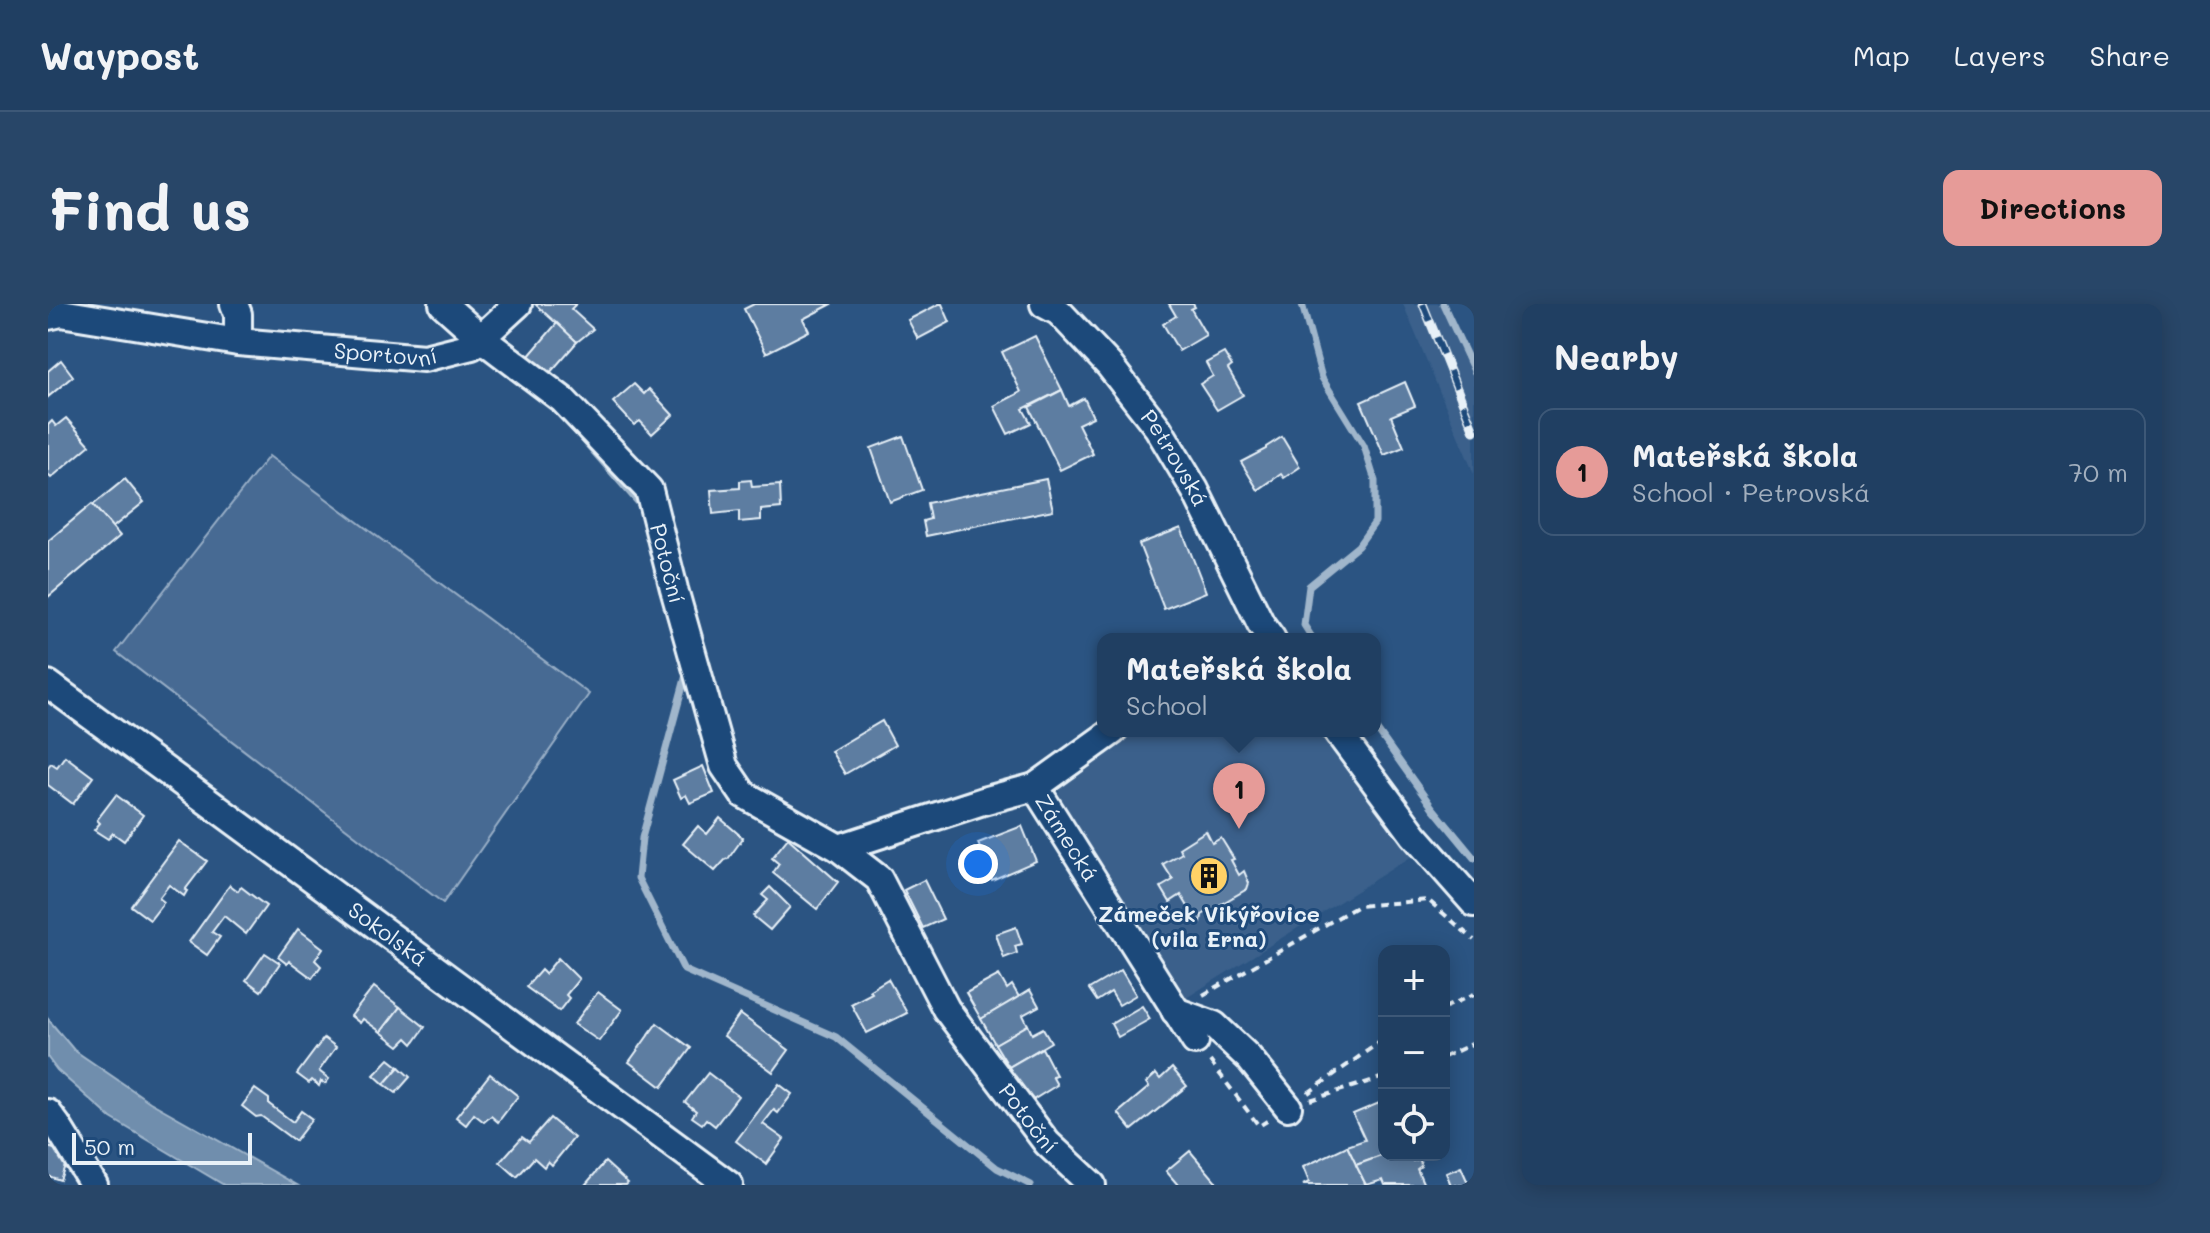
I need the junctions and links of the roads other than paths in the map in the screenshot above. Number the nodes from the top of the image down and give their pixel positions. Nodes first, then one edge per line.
1 (234, 304) edge
2 (443, 304) edge
3 (518, 304) edge
4 (1059, 307) edge
5 (48, 316) edge
6 (477, 341) junction
7 (238, 342) junction
8 (1258, 633) edge
9 (48, 684) edge
10 (1105, 737) edge
11 (1341, 737) edge
12 (1035, 787) junction
13 (839, 848) junction
14 (1474, 903) edge
15 (1175, 1011) junction
16 (1195, 1041) dead end
17 (1288, 1107) road end
18 (51, 1122) edge
19 (94, 1185) edge
20 (729, 1185) edge
21 (1092, 1185) edge

1 - 7 street
2 - 6 street, Potoční
3 - 6 street, Sportovní
4 - 8 street, Petrovská
5 - 7 street, Sportovní
6 - 7 street, Sportovní
6 - 13 street, Potoční
9 - 20 street, Sokolská
10 - 12 street, Zámecká
11 - 14 street
12 - 13 street
12 - 15 street, Zámecká
13 - 21 street, Potoční
15 - 16 street, Zámecká
15 - 17 street
18 - 19 street

